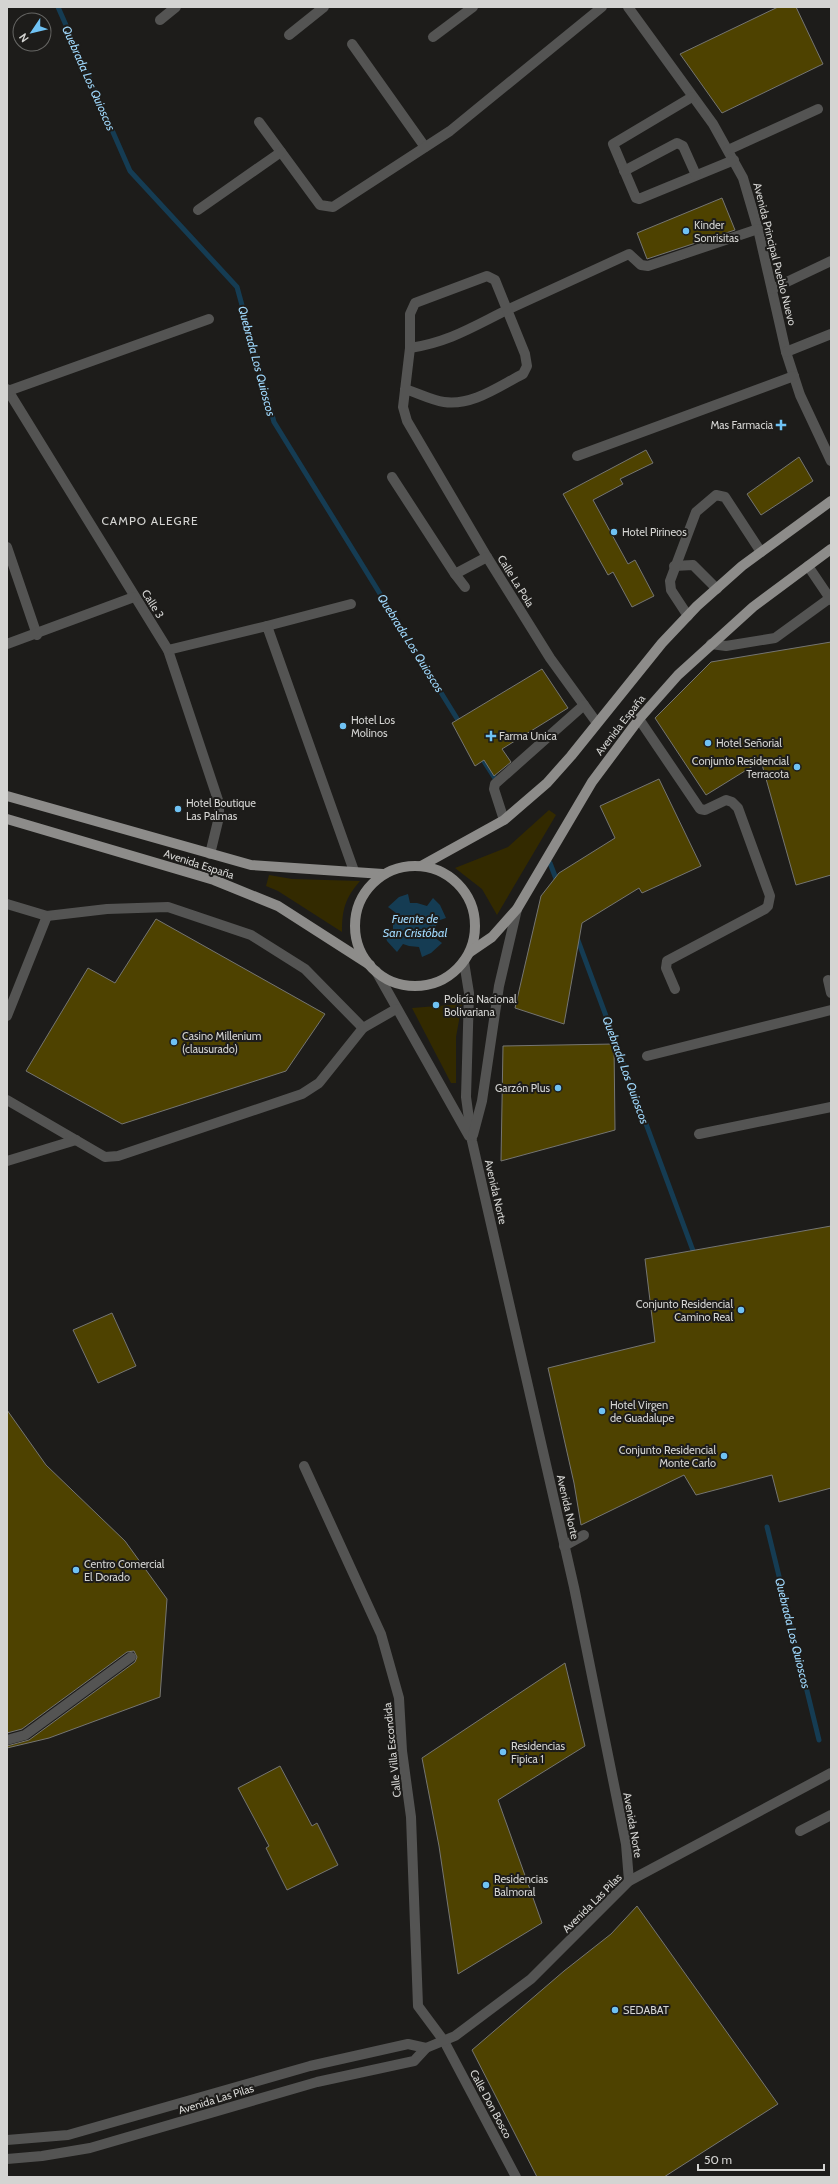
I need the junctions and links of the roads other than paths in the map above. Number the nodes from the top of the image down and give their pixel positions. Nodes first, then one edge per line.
1 (176, 7) edge
2 (324, 7) edge
3 (473, 7) edge
4 (602, 7) edge
5 (632, 8) edge
6 (160, 20) dead end
7 (289, 35) dead end
8 (433, 37) dead end
9 (352, 44) dead end
10 (692, 97) junction
11 (818, 109) dead end
12 (259, 122) dead end
13 (425, 147) junction
14 (728, 150) junction
15 (280, 152) junction
16 (734, 160) junction
17 (624, 171) junction
18 (696, 175) junction
19 (198, 210) dead end
20 (758, 229) junction
21 (831, 261) edge
22 (772, 289) junction
23 (508, 310) junction
24 (209, 319) dead end
25 (831, 334) edge
26 (410, 348) junction
27 (786, 352) junction
28 (794, 376) junction
29 (406, 389) junction
30 (7, 390) edge
31 (577, 456) dead end
32 (831, 461) edge
33 (392, 477) dead end
34 (831, 501) edge
35 (7, 548) edge
36 (831, 549) edge
37 (761, 552) junction
38 (487, 557) junction
39 (674, 566) junction
40 (808, 566) junction
41 (455, 574) junction
42 (465, 587) dead end
43 (717, 589) junction
44 (134, 597) junction
45 (830, 599) edge
46 (351, 604) dead end
47 (688, 616) junction
48 (267, 626) junction
49 (37, 634) junction
50 (7, 644) edge
51 (711, 644) junction
52 (168, 650) junction
53 (584, 705) junction
54 (639, 719) junction
55 (597, 723) junction
56 (7, 796) edge
57 (7, 819) edge
58 (504, 820) junction
59 (210, 854) junction
60 (421, 866) junction
61 (354, 871) junction
62 (383, 874) junction
63 (7, 904) edge
64 (517, 909) junction
65 (47, 916) junction
66 (470, 952) junction
67 (464, 962) junction
68 (373, 968) junction
69 (828, 980) dead end
70 (676, 988) dead end
71 (831, 993) edge
72 (10, 997) edge
73 (396, 1009) junction
74 (831, 1010) edge
75 (7, 1016) edge
76 (363, 1028) junction
77 (647, 1056) dead end
78 (7, 1100) edge
79 (831, 1107) edge
80 (699, 1134) dead end
81 (76, 1140) junction
82 (472, 1141) junction
83 (7, 1161) edge
84 (304, 1466) dead end
85 (584, 1535) dead end
86 (564, 1546) junction
87 (131, 1657) dead end
88 (7, 1740) edge
89 (831, 1773) edge
90 (831, 1815) edge
91 (800, 1831) dead end
92 (629, 1881) junction
93 (444, 2041) junction
94 (426, 2048) junction
95 (7, 2140) edge
96 (7, 2159) edge
97 (516, 2177) edge

1 - 6 street
2 - 7 street
3 - 8 street
4 - 13 street
5 - 10 street, Avenida Principal Pueblo Nuevo
9 - 13 street
10 - 14 street, Avenida Principal Pueblo Nuevo
10 - 17 street
11 - 14 street
12 - 15 street
13 - 15 street
14 - 16 street, Avenida Principal Pueblo Nuevo
15 - 19 street
16 - 18 street
16 - 20 street, Avenida Principal Pueblo Nuevo
17 - 18 street
17 - 18 street
20 - 22 street, Avenida Principal Pueblo Nuevo
20 - 23 street
21 - 22 street
22 - 27 street, Avenida Principal Pueblo Nuevo
23 - 26 street
23 - 26 street, Calle La Pola
23 - 29 street, Calle La Pola
24 - 30 street
25 - 27 street
26 - 29 street, Calle La Pola
27 - 28 street, Avenida Principal Pueblo Nuevo
28 - 31 street
28 - 32 street, Avenida Principal Pueblo Nuevo
29 - 38 street, Calle La Pola
30 - 44 street, Calle 3
33 - 41 street
34 - 37 main road, Avenida España
35 - 49 street
36 - 40 main road, Avenida España
37 - 39 street
37 - 43 main road, Avenida España
38 - 41 street
38 - 53 street, Calle La Pola
39 - 43 street
39 - 47 street
40 - 45 street
40 - 51 main road, Avenida España
41 - 42 street
43 - 47 main road, Avenida España
44 - 49 street
44 - 52 street, Calle 3
45 - 51 street
46 - 48 street
47 - 55 main road, Avenida España
48 - 52 street
48 - 61 street
49 - 50 street
51 - 54 main road, Avenida España
52 - 59 street, Calle 3
53 - 55 street, Calle La Pola
53 - 58 street
54 - 64 main road, Avenida España
54 - 70 street
55 - 58 main road, Avenida España
56 - 59 main road, Avenida España
57 - 68 main road, Avenida España
58 - 60 main road, Avenida España
59 - 61 main road, Avenida España
60 - 62 main road
60 - 66 main road
61 - 62 main road, Avenida España
62 - 68 main road
63 - 65 street
64 - 66 main road, Avenida España
64 - 82 street
65 - 72 street
65 - 76 street
66 - 67 main road
67 - 68 main road
67 - 82 street, Avenida Norte
68 - 73 street, Avenida Norte
69 - 71 street
72 - 75 street
73 - 76 street
73 - 82 street, Avenida Norte
74 - 77 street
76 - 81 street
78 - 81 street
79 - 80 street
81 - 83 street
82 - 86 street, Avenida Norte
84 - 93 street, Calle Villa Escondida
85 - 86 street
86 - 92 street, Avenida Norte
87 - 88 street
89 - 92 street, Avenida Las Pilas
90 - 91 street
92 - 93 street, Avenida Las Pilas
93 - 94 street, Avenida Las Pilas
93 - 97 street, Calle Don Bosco
94 - 95 street, Avenida Las Pilas
94 - 96 street, Avenida Las Pilas

